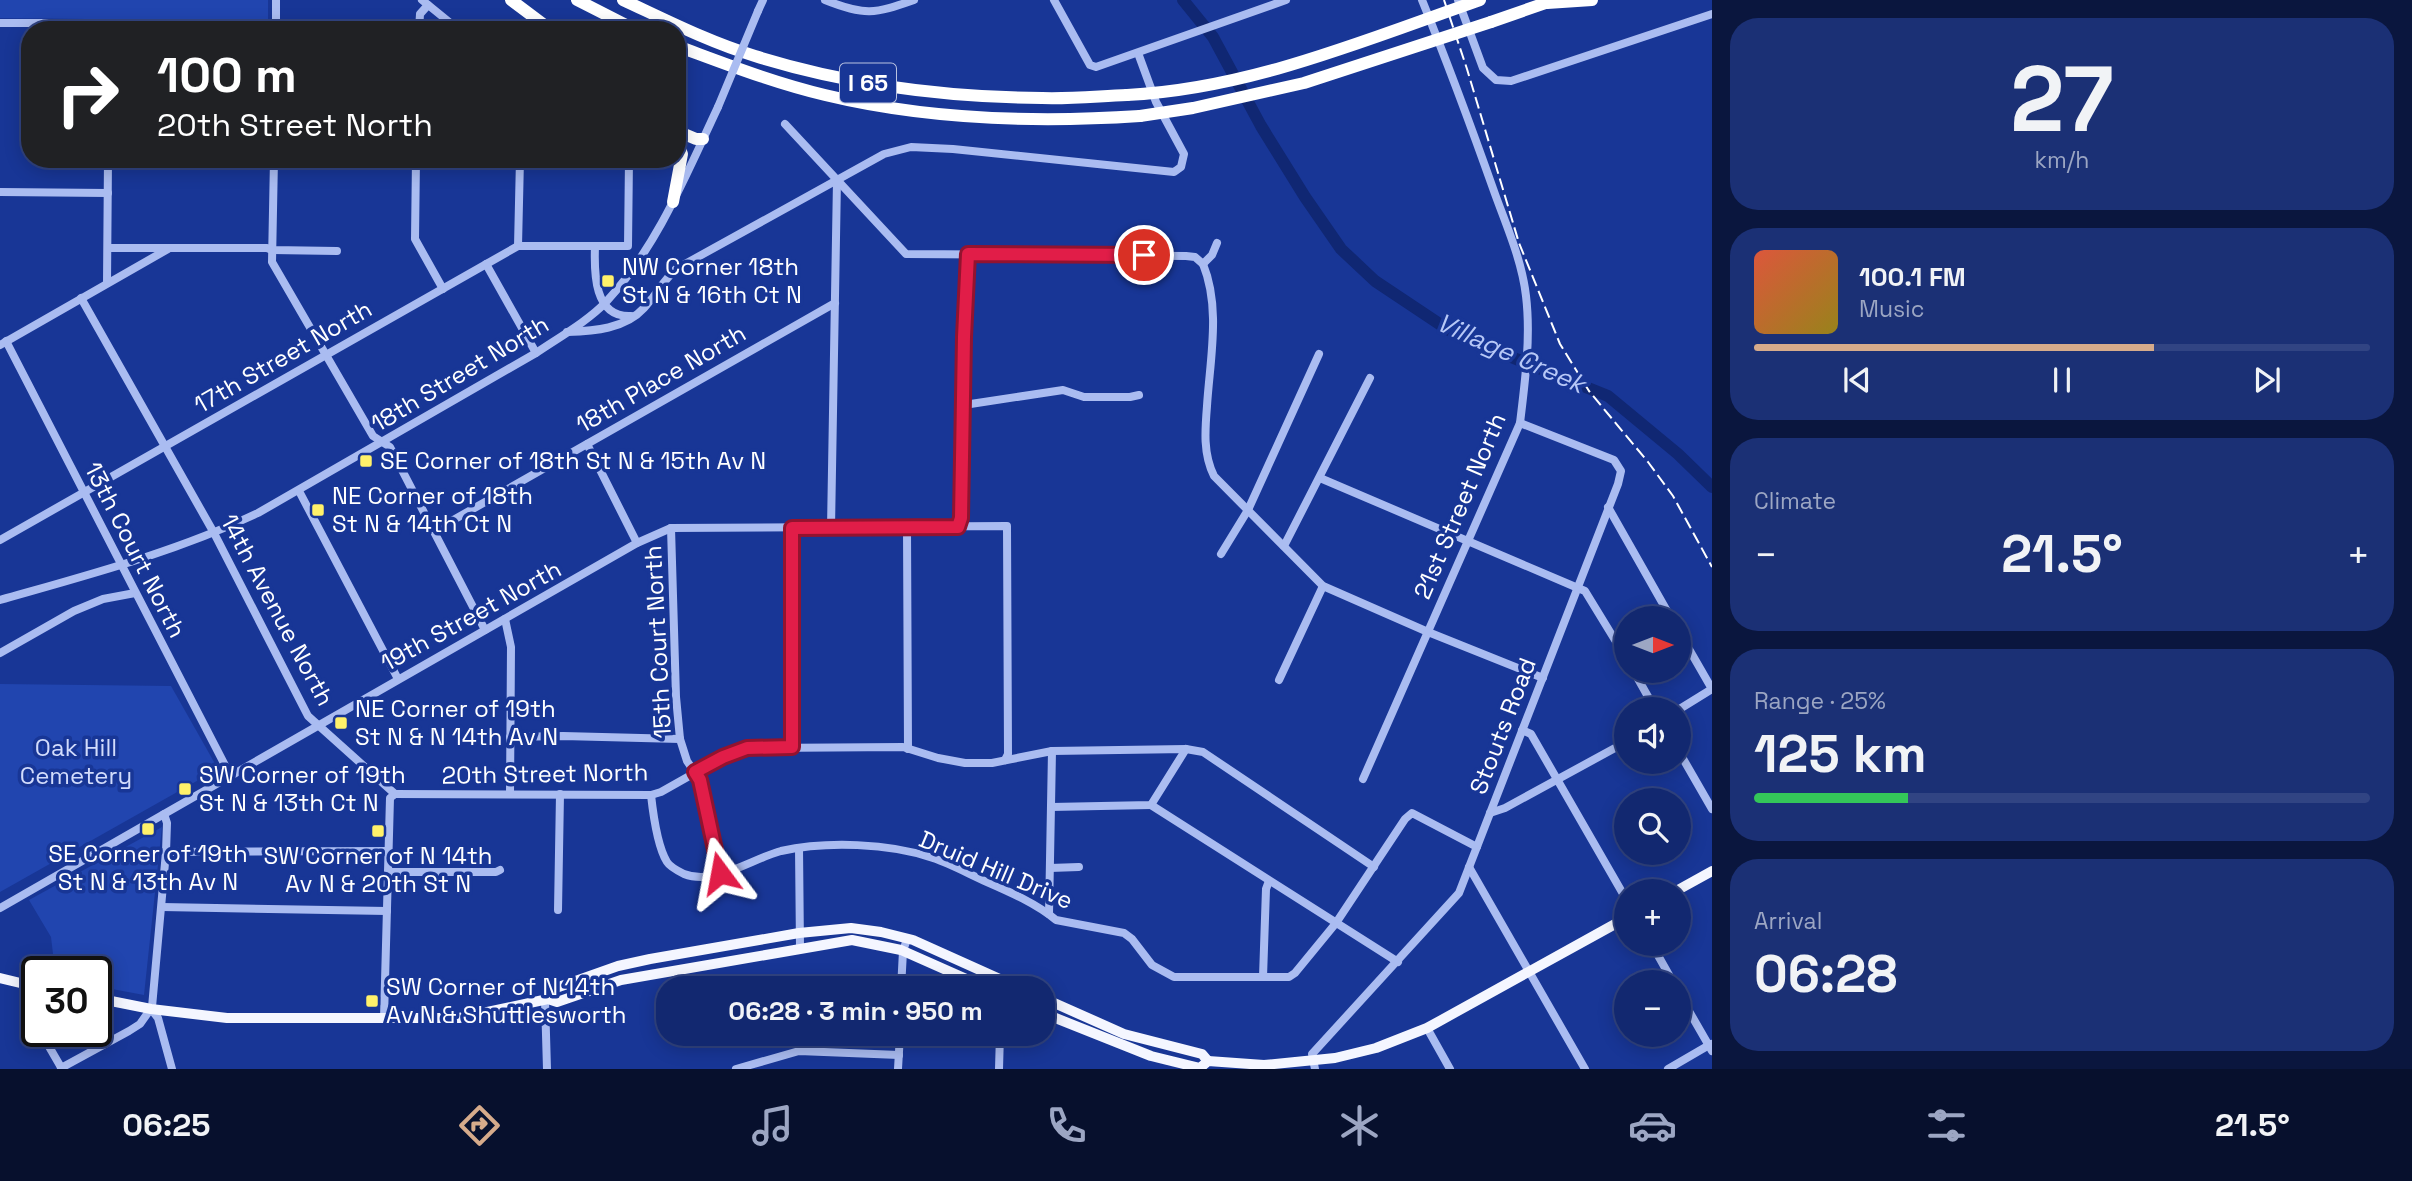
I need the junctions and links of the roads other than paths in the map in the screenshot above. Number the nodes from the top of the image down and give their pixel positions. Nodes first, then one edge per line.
1 (276, 0) edge
2 (511, 0) edge
3 (577, 0) edge
4 (623, 0) edge
5 (763, 0) edge
6 (825, 0) edge
7 (914, 0) edge
8 (1054, 0) edge
9 (1286, 0) edge
10 (1422, 0) edge
11 (1458, 0) edge
12 (1480, 0) edge
13 (1592, 0) edge
14 (1550, 1) edge
15 (425, 2) edge
16 (834, 2) edge
17 (1712, 14) edge
18 (276, 21) edge
19 (420, 21) edge
20 (448, 21) edge
21 (539, 21) edge
22 (618, 21) edge
23 (669, 21) edge
24 (0, 23) edge
25 (21, 23) edge
26 (686, 29) edge
27 (686, 49) edge
28 (1138, 53) junction
29 (785, 124) dead end
30 (686, 135) edge
31 (703, 139) junction
32 (108, 168) edge
33 (274, 168) edge
34 (415, 168) edge
35 (520, 168) edge
36 (629, 168) edge
37 (679, 168) edge
38 (837, 180) junction
39 (0, 192) edge
40 (108, 193) junction
41 (673, 202) junction
42 (1217, 243) dead end
43 (518, 246) junction
44 (595, 246) junction
45 (108, 248) junction
46 (170, 248) junction
47 (272, 250) junction
48 (337, 251) dead end
49 (968, 254) junction
50 (486, 264) junction
51 (1203, 264) junction
52 (107, 283) junction
53 (443, 289) junction
54 (81, 298) junction
55 (835, 303) junction
56 (604, 304) junction
57 (634, 316) junction
58 (567, 332) junction
59 (3, 343) edge
60 (536, 353) junction
61 (1319, 354) dead end
62 (326, 355) junction
63 (1370, 378) dead end
64 (1139, 395) dead end
65 (964, 405) junction
66 (1520, 423) junction
67 (384, 442) junction
68 (587, 444) junction
69 (166, 446) junction
70 (1320, 478) junction
71 (299, 491) junction
72 (84, 492) junction
73 (1608, 507) junction
74 (1248, 510) junction
75 (958, 527) junction
76 (671, 528) junction
77 (792, 528) junction
78 (831, 528) junction
79 (907, 528) junction
80 (434, 531) junction
81 (214, 533) junction
82 (0, 540) edge
83 (637, 542) junction
84 (1467, 542) junction
85 (1284, 546) junction
86 (1221, 554) dead end
87 (122, 565) junction
88 (1323, 586) junction
89 (1578, 587) junction
90 (135, 593) junction
91 (0, 600) edge
92 (1664, 606) edge
93 (505, 619) junction
94 (485, 631) junction
95 (1428, 632) junction
96 (1614, 637) edge
97 (0, 653) edge
98 (1691, 653) edge
99 (1542, 678) junction
100 (398, 679) junction
101 (1279, 680) dead end
102 (1712, 689) edge
103 (1691, 702) edge
104 (318, 725) junction
105 (1522, 730) junction
106 (510, 737) junction
107 (680, 739) junction
108 (792, 747) junction
109 (908, 749) junction
110 (1186, 749) junction
111 (1614, 749) edge
112 (1052, 751) junction
113 (1005, 760) junction
114 (695, 772) junction
115 (1691, 773) edge
116 (230, 775) junction
117 (1363, 779) dead end
118 (1558, 779) junction
119 (395, 794) junction
120 (510, 794) junction
121 (560, 794) junction
122 (650, 795) junction
123 (1151, 805) junction
124 (1051, 807) junction
125 (1712, 809) edge
126 (1490, 813) junction
127 (164, 814) junction
128 (1477, 847) junction
129 (799, 848) junction
130 (388, 851) junction
131 (166, 852) junction
132 (1079, 867) dead end
133 (1374, 867) junction
134 (1469, 867) junction
135 (1050, 868) junction
136 (500, 870) dead end
137 (1712, 871) edge
138 (388, 873) junction
139 (720, 873) junction
140 (1614, 879) edge
141 (1269, 881) junction
142 (1691, 883) edge
143 (162, 907) junction
144 (0, 908) edge
145 (558, 910) dead end
146 (387, 911) junction
147 (1049, 914) junction
148 (1336, 923) junction
149 (1614, 925) edge
150 (799, 933) junction
151 (906, 939) junction
152 (800, 948) junction
153 (903, 951) junction
154 (1398, 962) junction
155 (1530, 971) junction
156 (902, 976) edge
157 (960, 976) edge
158 (985, 976) edge
159 (1264, 977) junction
160 (0, 978) edge
161 (21, 983) edge
162 (547, 1000) junction
163 (112, 1001) edge
164 (1055, 1003) edge
165 (151, 1009) junction
166 (1691, 1014) edge
167 (384, 1018) junction
168 (1055, 1018) edge
169 (1427, 1028) junction
170 (899, 1046) edge
171 (1000, 1046) edge
172 (50, 1047) edge
173 (1711, 1047) edge
174 (899, 1055) junction
175 (1211, 1064) edge
176 (1313, 1064) edge
177 (62, 1068) edge
178 (172, 1069) edge
179 (547, 1069) edge
180 (736, 1069) edge
181 (898, 1069) edge
182 (999, 1069) edge
183 (1450, 1069) edge
184 (1585, 1069) edge
185 (1668, 1069) edge

1 - 18 street
2 - 21 highway
3 - 22 highway
4 - 23 highway, I 65, bridge
5 - 31 street, bridge
6 - 16 street
7 - 16 street
8 - 28 street
9 - 28 street
10 - 66 street, 21st Street North
11 - 17 street
12 - 26 highway, I 65, bridge
13 - 14 highway
14 - 27 highway, I 65, bridge
15 - 19 street
15 - 20 street
24 - 25 street
28 - 38 street, 18th Street North
29 - 38 street
30 - 31 highway
31 - 41 street
32 - 40 street
33 - 47 street
34 - 53 street
35 - 43 street
36 - 44 street, 17th Street North
37 - 41 highway
38 - 49 street
38 - 55 street
38 - 57 street, 18th Street North
39 - 40 street
40 - 45 street
41 - 56 street
42 - 51 street
43 - 44 street, 17th Street North
43 - 50 street, 17th Street North
44 - 56 street
45 - 46 street
45 - 52 street
46 - 47 street
46 - 52 street
47 - 48 street
47 - 62 street
49 - 51 street
49 - 65 street
50 - 53 street, 17th Street North
50 - 60 street
51 - 74 street
52 - 54 street
53 - 62 street, 17th Street North
54 - 59 street
54 - 69 street, 14th Avenue North
55 - 68 street, 18th Place North
55 - 78 street
56 - 57 street
56 - 58 street
57 - 58 street, 18th Street North
58 - 60 street, 18th Street North
59 - 72 street, 13th Court North
60 - 67 street, 18th Street North
61 - 74 street
62 - 67 street
62 - 69 street, 17th Street North
63 - 70 street
64 - 65 street
65 - 75 street
66 - 73 street, Stouts Road
66 - 84 street, 21st Street North
67 - 71 street, 18th Street North
67 - 80 street
68 - 80 street, 18th Place North
68 - 83 street
69 - 72 street, 17th Street North
69 - 81 street, 14th Avenue North
70 - 84 street
70 - 85 street
71 - 81 street, 18th Street North
71 - 100 street
72 - 82 street, 17th Street North
72 - 87 street, 13th Court North
73 - 89 street, Stouts Road
73 - 92 street
74 - 85 street
74 - 86 street
75 - 79 street, 19th Street North
75 - 113 street, 19th Street North
76 - 77 street, 19th Street North
76 - 83 street, 19th Street North
76 - 107 street, 15th Court North
77 - 78 street, 19th Street North
77 - 108 street
78 - 79 street, 19th Street North
79 - 109 street
80 - 94 street
81 - 87 street, 18th Street North
81 - 104 street, 14th Avenue North
83 - 93 street, 19th Street North
84 - 89 street
84 - 95 street, 21st Street North
85 - 88 street
87 - 90 street, 13th Court North
87 - 91 street, 18th Street North
88 - 95 street
88 - 101 street
89 - 96 street
89 - 99 street, Stouts Road
90 - 97 street
90 - 116 street, 13th Court North
93 - 94 street, 19th Street North
93 - 106 street
94 - 100 street, 19th Street North
95 - 99 street
95 - 117 street, 21st Street North
98 - 102 street
99 - 105 street, Stouts Road
100 - 104 street, 19th Street North
102 - 103 street
104 - 116 street, 19th Street North
104 - 119 street, 14th Avenue North
105 - 118 street
105 - 126 street, Stouts Road
106 - 107 street
106 - 120 street
107 - 114 street, 15th Court North
108 - 109 street, 20th Street North
108 - 114 street, 20th Street North
109 - 113 street, 20th Street North
110 - 112 street, 20th Street North
110 - 123 street
110 - 133 street
111 - 118 street
112 - 113 street, 20th Street North
112 - 124 street
114 - 122 street, 20th Street North
114 - 139 street, 15th Court North
115 - 125 street
116 - 127 street, 19th Street North
118 - 126 street
118 - 140 street
119 - 120 street, 20th Street North
119 - 130 street
120 - 121 street, 20th Street North
121 - 122 street, 20th Street North
121 - 145 street
122 - 139 street, Druid Hill Drive
123 - 124 street
123 - 141 street
124 - 135 street
126 - 128 street, Stouts Road
127 - 131 street
127 - 144 street, 19th Street North
128 - 133 street, Druid Hill Drive
128 - 134 street, Stouts Road
129 - 139 street, Druid Hill Drive
129 - 147 street, Druid Hill Drive
129 - 150 street
130 - 131 street
130 - 138 street
131 - 143 street
132 - 135 street
133 - 148 street, Druid Hill Drive
134 - 154 street, Stouts Road
134 - 155 street
135 - 147 street
136 - 138 street
137 - 142 main road
138 - 146 street
141 - 148 street
141 - 159 street
143 - 146 street
143 - 165 street
146 - 167 street
147 - 159 street, Druid Hill Drive
148 - 154 street
148 - 159 street, Druid Hill Drive
149 - 155 main road
150 - 151 main road
150 - 152 street
150 - 162 main road
151 - 153 street
151 - 158 main road
152 - 153 main road
152 - 162 main road
153 - 156 street
153 - 157 main road
154 - 176 street, Stouts Road
155 - 169 main road
155 - 184 street
160 - 161 main road
162 - 167 main road
162 - 179 street
163 - 165 main road
164 - 175 main road
165 - 167 main road
165 - 177 street
165 - 178 street
166 - 173 street
168 - 175 main road
169 - 176 main road
169 - 183 street
170 - 174 street
171 - 182 street
172 - 177 street
173 - 185 street
174 - 180 street
174 - 181 street
175 - 176 main road

